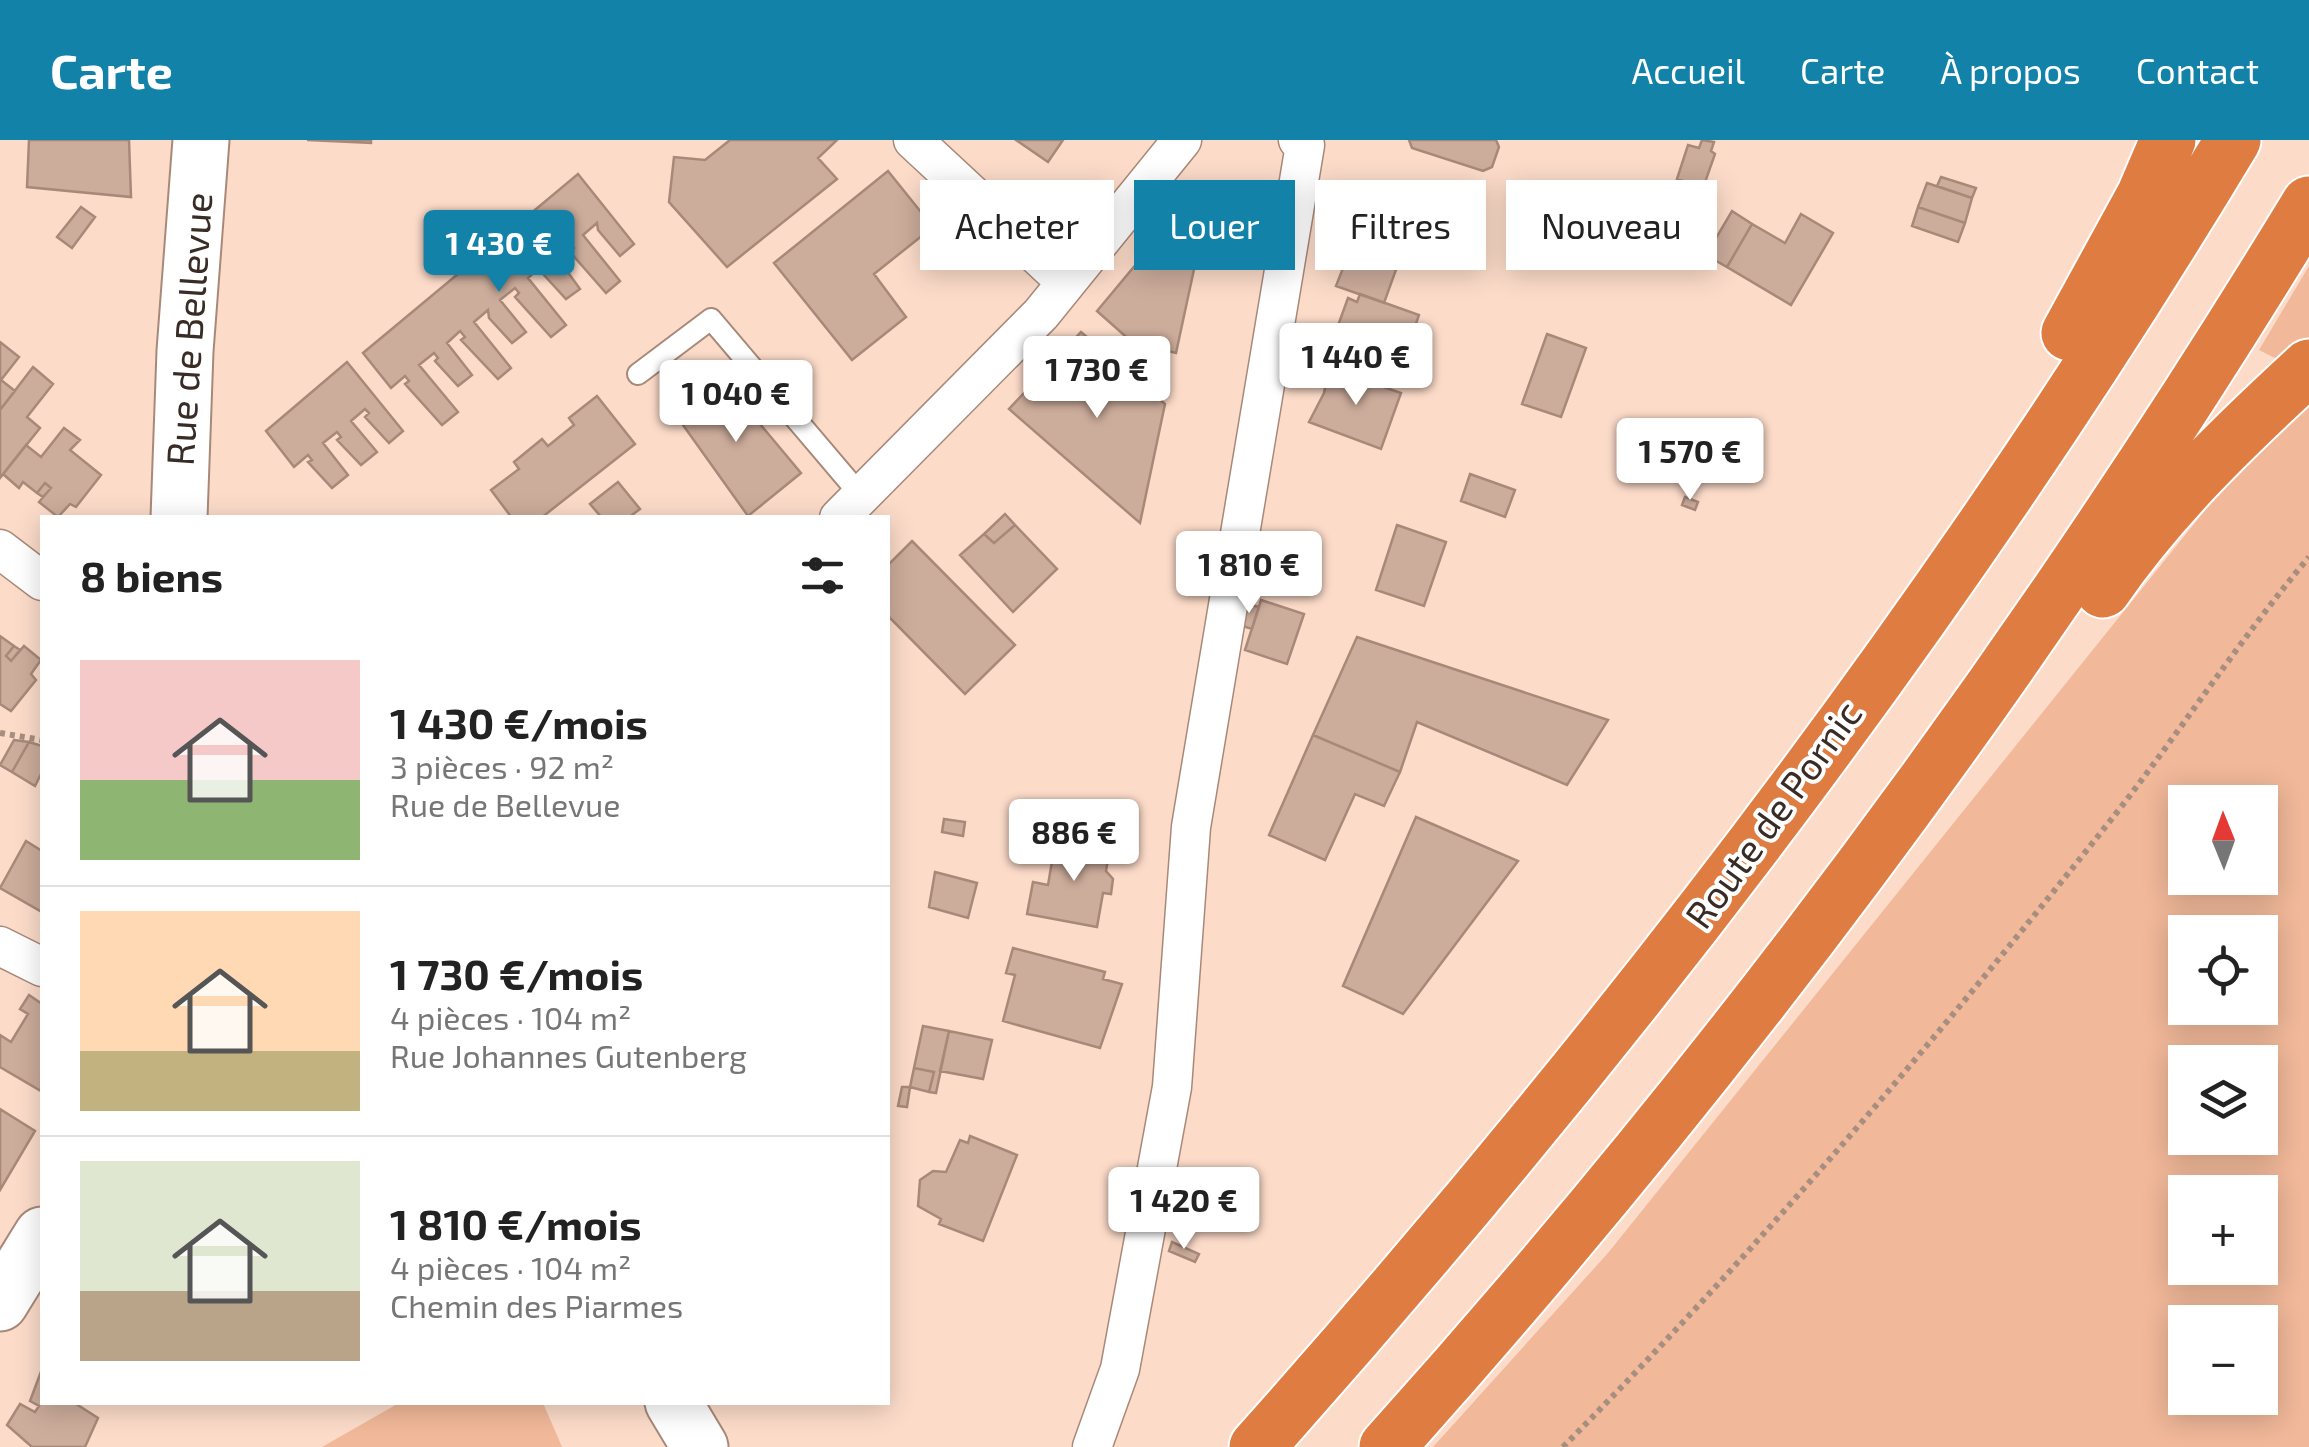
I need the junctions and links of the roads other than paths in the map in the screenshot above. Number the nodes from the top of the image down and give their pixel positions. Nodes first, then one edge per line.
1 (201, 140) edge
2 (913, 140) edge
3 (1182, 140) edge
4 (1298, 140) edge
5 (2168, 140) edge
6 (2233, 140) edge
7 (2309, 204) edge
8 (1066, 282) junction
9 (2309, 367) edge
10 (638, 374) dead end
11 (851, 508) edge
12 (179, 515) edge
13 (0, 549) edge
14 (40, 579) edge
15 (1934, 595) junction
16 (2010, 663) junction
17 (0, 946) edge
18 (40, 966) edge
19 (40, 1237) edge
20 (0, 1303) edge
21 (675, 1405) edge
22 (700, 1447) edge
23 (1092, 1447) edge
24 (1257, 1447) edge
25 (1386, 1447) edge

1 - 12 street, Rue de Bellevue
2 - 8 street
3 - 8 street
4 - 23 street
5 - 15 highway
6 - 15 highway, Route de Pornic
7 - 16 highway
8 - 11 street
9 - 16 highway
10 - 11 lane
13 - 14 street
15 - 24 highway, Route de Pornic
16 - 25 highway
17 - 18 street
19 - 20 street
21 - 22 street

